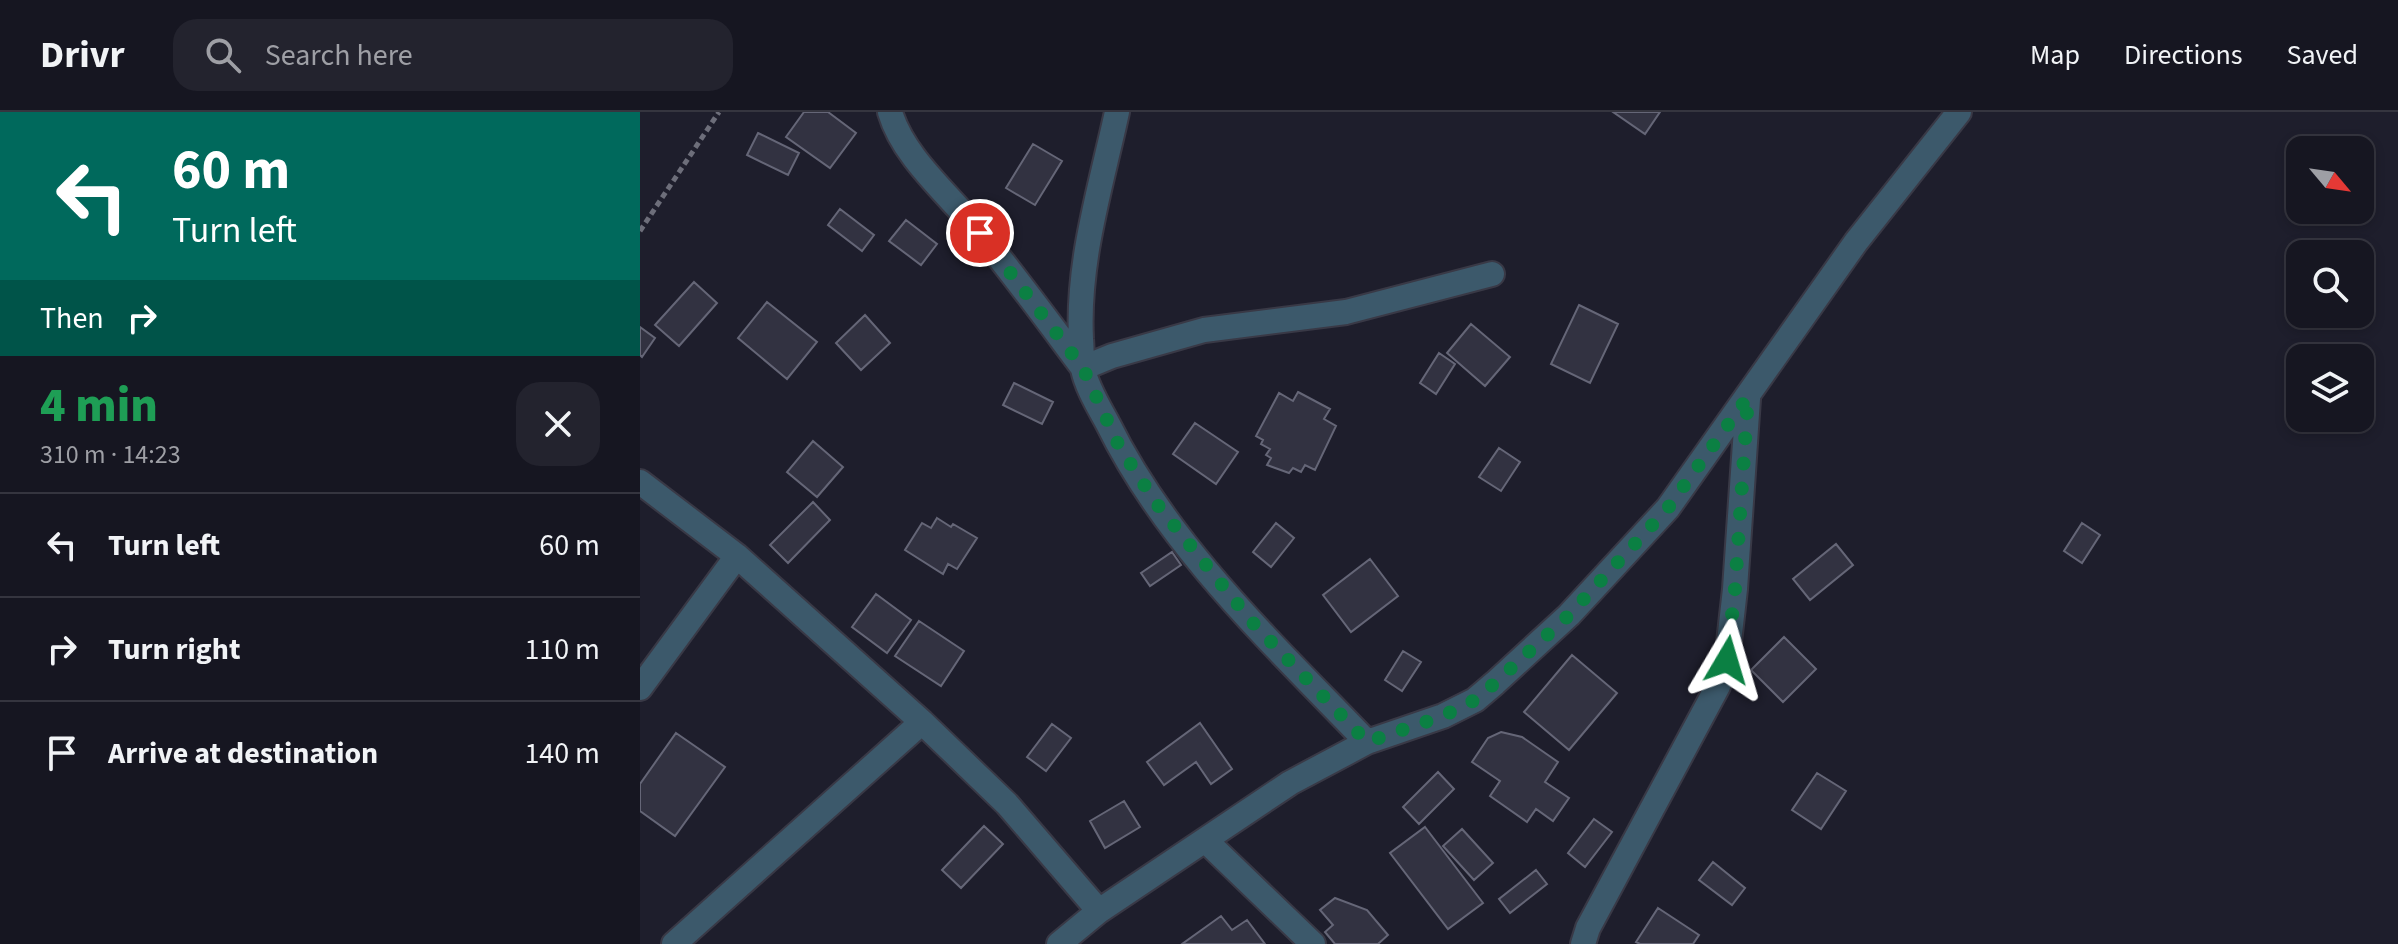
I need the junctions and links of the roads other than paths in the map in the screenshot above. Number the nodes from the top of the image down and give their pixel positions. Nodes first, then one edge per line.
1 (890, 112) edge
2 (1117, 112) edge
3 (1959, 112) edge
4 (1492, 274) dead end
5 (1083, 368) junction
6 (1748, 397) junction
7 (640, 482) edge
8 (737, 556) junction
9 (640, 688) edge
10 (922, 722) junction
11 (1367, 742) junction
12 (1206, 841) junction
13 (1099, 911) junction
14 (674, 944) edge
15 (1059, 944) edge
16 (1313, 944) edge
17 (1583, 944) edge

1 - 5 street
2 - 5 street
3 - 6 street
4 - 5 street
5 - 11 street
6 - 11 street
6 - 17 street
7 - 8 street
8 - 9 street
8 - 10 street
10 - 13 street
10 - 14 street
11 - 12 street
12 - 13 street
12 - 16 street
13 - 15 street

